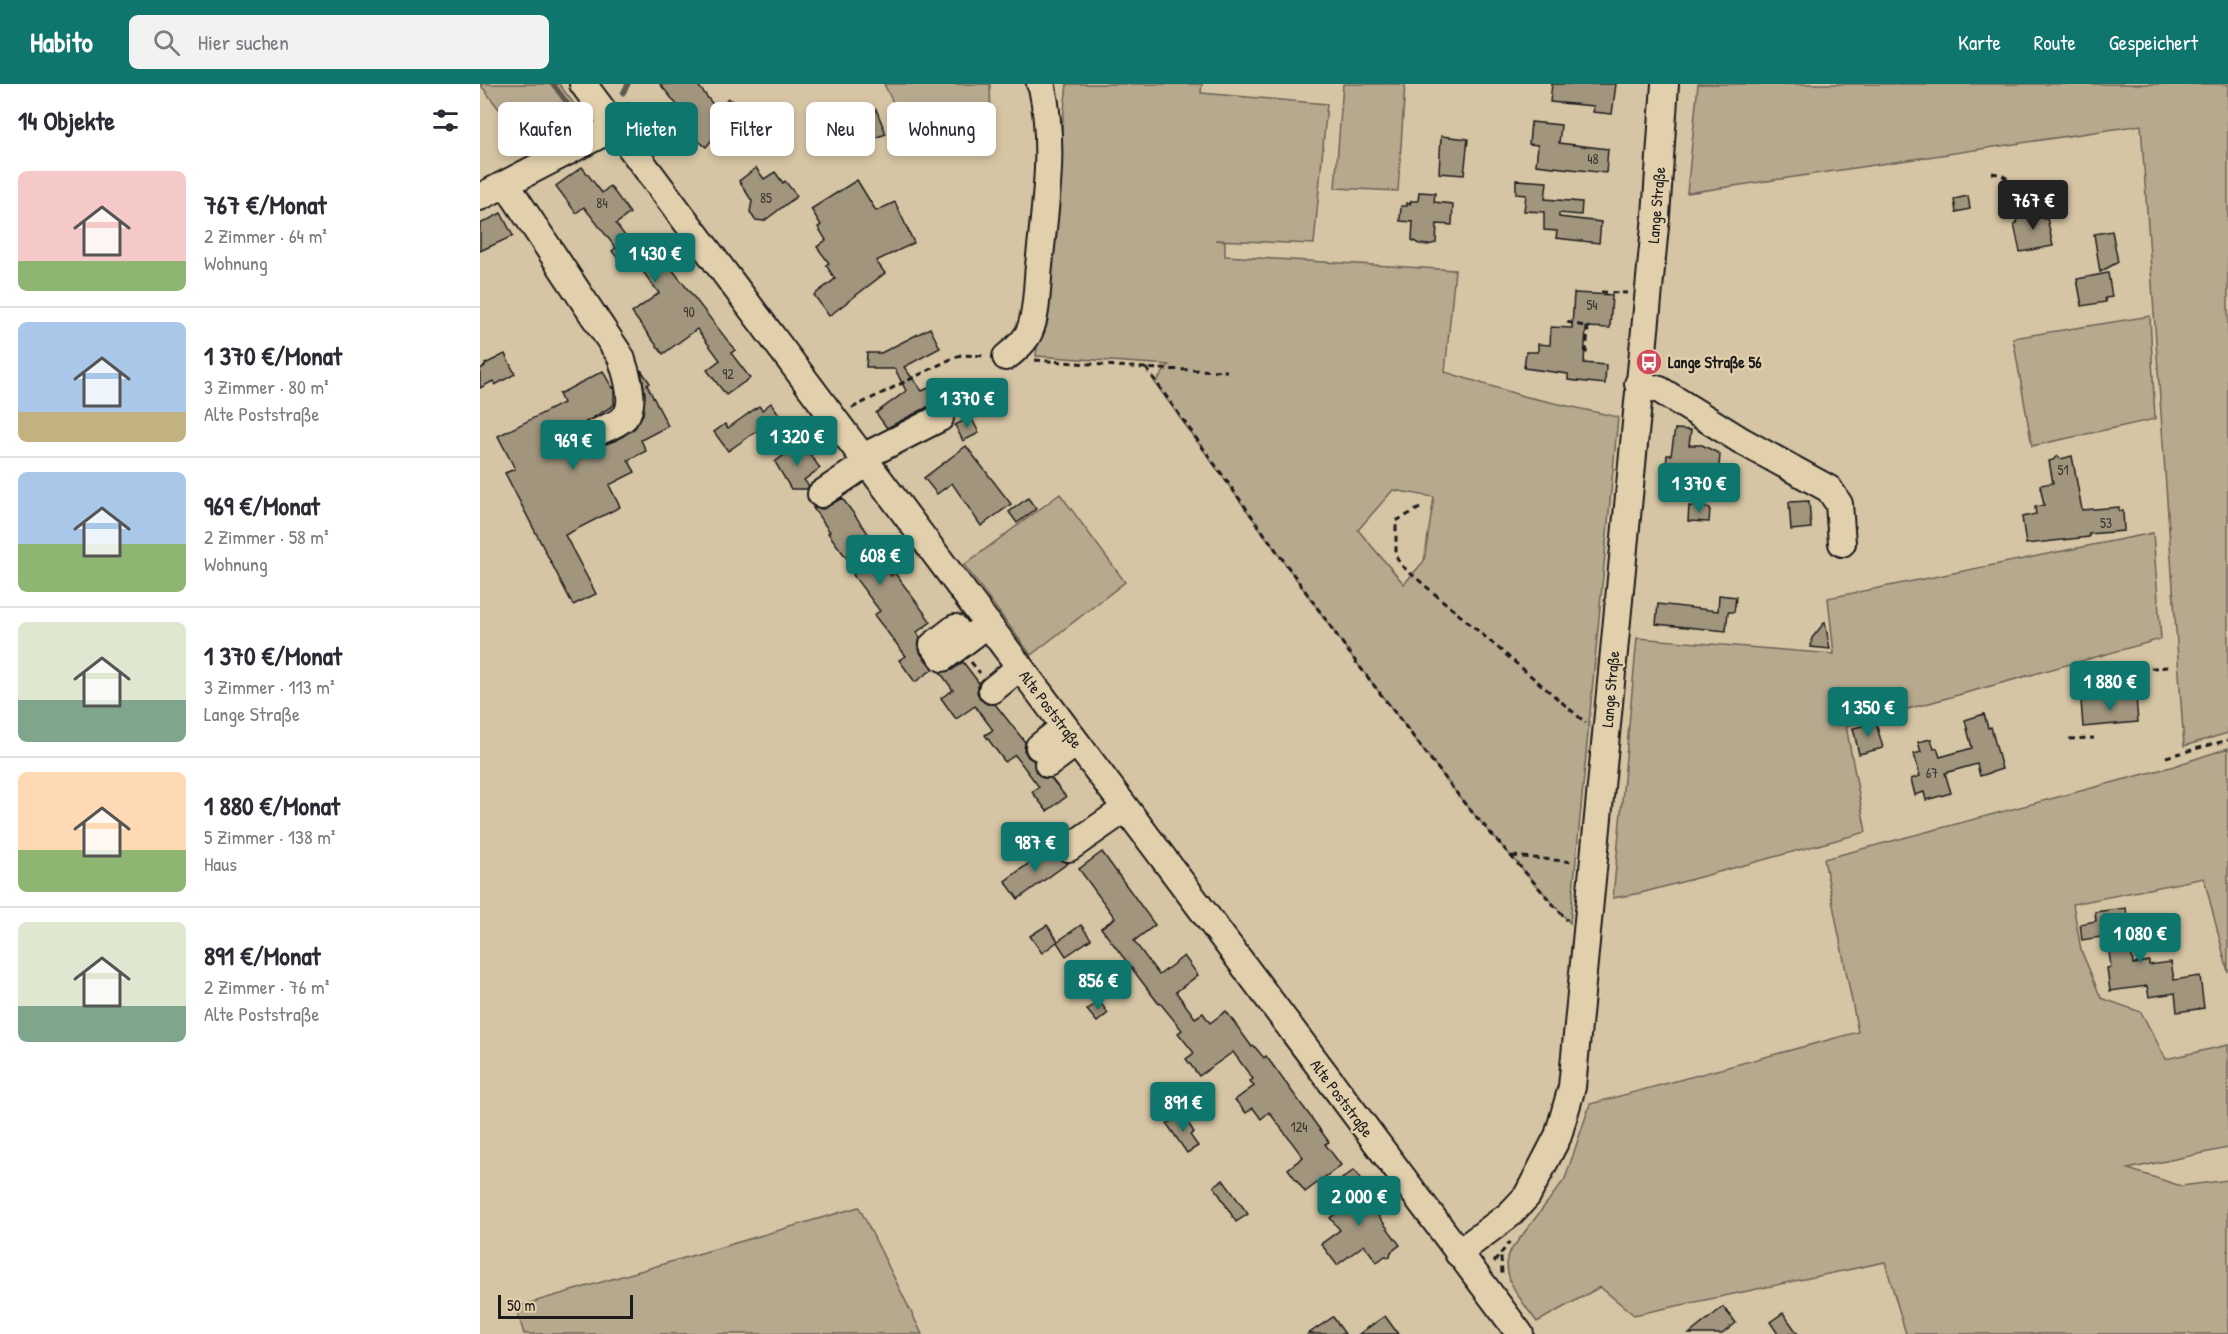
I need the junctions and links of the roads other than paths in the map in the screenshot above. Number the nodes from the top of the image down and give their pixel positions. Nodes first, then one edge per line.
1 (583, 84) edge
2 (1040, 84) edge
3 (1665, 84) edge
4 (605, 114) edge
5 (605, 132) edge
6 (637, 156) edge
7 (506, 184) junction
8 (480, 197) edge
9 (1006, 357) dead end
10 (1638, 384) junction
11 (940, 418) dead end
12 (596, 433) dead end
13 (862, 456) junction
14 (817, 488) dead end
15 (1842, 543) dead end
16 (988, 624) junction
17 (962, 643) road end
18 (1020, 667) junction
19 (992, 690) road end
20 (1070, 735) junction
21 (1043, 755) dead end
22 (1125, 809) junction
23 (1069, 848) dead end
24 (1458, 1253) junction
25 (1520, 1334) edge

1 - 4 street, Alte Poststraße
2 - 9 street
3 - 10 street, Lange Straße
5 - 7 street
6 - 13 street, Alte Poststraße
7 - 8 street
7 - 12 street
10 - 15 street
10 - 24 street, Lange Straße
11 - 13 street
13 - 14 street
13 - 16 street, Alte Poststraße
16 - 17 street
16 - 18 street, Alte Poststraße
18 - 19 street
18 - 20 street, Alte Poststraße
20 - 21 street
20 - 22 street, Alte Poststraße
22 - 23 street
22 - 24 street, Alte Poststraße
24 - 25 street, Alte Poststraße

